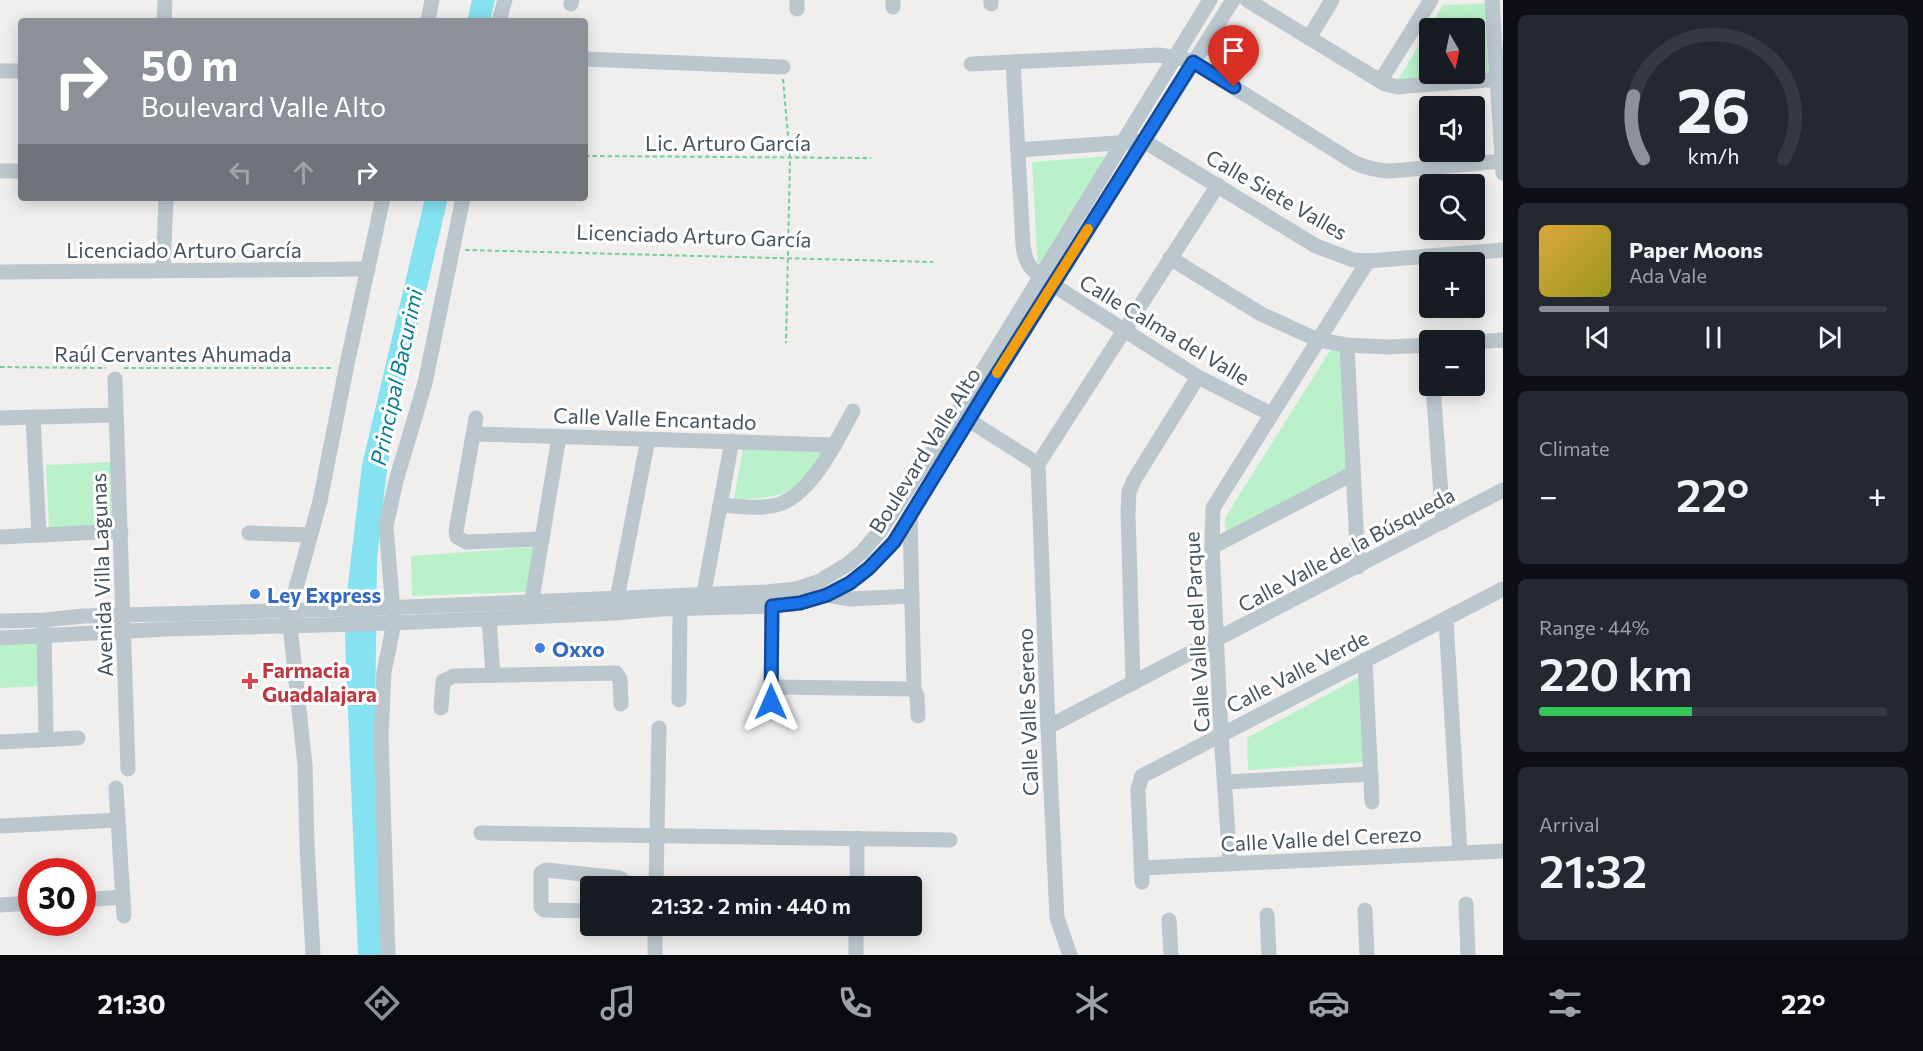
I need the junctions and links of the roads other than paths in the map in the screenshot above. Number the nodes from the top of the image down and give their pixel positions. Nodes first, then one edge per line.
1 (165, 0) edge
2 (432, 0) edge
3 (505, 0) edge
4 (1210, 0) edge
5 (1233, 0) edge
6 (1246, 0) edge
7 (1332, 0) edge
8 (1431, 0) edge
9 (1492, 0) edge
10 (164, 18) edge
11 (429, 18) edge
12 (501, 18) edge
13 (1309, 38) junction
14 (1174, 57) junction
15 (588, 59) edge
16 (1013, 62) junction
17 (1193, 62) junction
18 (971, 64) dead end
19 (783, 67) road end
20 (0, 71) edge
21 (18, 71) edge
22 (1500, 79) edge
23 (1381, 80) junction
24 (1144, 141) junction
25 (1121, 143) junction
26 (1018, 150) junction
27 (1503, 161) edge
28 (0, 171) edge
29 (18, 171) edge
30 (1503, 173) edge
31 (1218, 185) junction
32 (166, 201) edge
33 (382, 201) edge
34 (462, 201) edge
35 (1503, 250) edge
36 (1170, 258) junction
37 (1368, 261) junction
38 (368, 269) junction
39 (163, 270) junction
40 (0, 272) edge
41 (1039, 276) junction
42 (1053, 285) junction
43 (1124, 330) junction
44 (1318, 340) junction
45 (1503, 340) edge
46 (1485, 341) edge
47 (1347, 345) junction
48 (1419, 346) edge
49 (115, 371) road end
50 (1198, 377) junction
51 (1434, 396) edge
52 (853, 411) dead end
53 (1271, 414) junction
54 (116, 415) junction
55 (963, 416) junction
56 (33, 417) junction
57 (0, 418) edge
58 (476, 418) dead end
59 (474, 434) junction
60 (559, 437) junction
61 (648, 439) junction
62 (732, 441) junction
63 (834, 445) junction
64 (1038, 464) junction
65 (1352, 474) junction
66 (1503, 490) edge
67 (720, 505) junction
68 (910, 516) junction
69 (1443, 522) junction
70 (121, 531) junction
71 (249, 533) dead end
72 (39, 535) junction
73 (310, 535) junction
74 (0, 537) edge
75 (542, 539) junction
76 (1212, 547) junction
77 (1358, 567) junction
78 (1503, 589) edge
79 (827, 595) junction
80 (912, 596) junction
81 (616, 599) junction
82 (532, 601) junction
83 (703, 602) junction
84 (772, 606) junction
85 (680, 609) junction
86 (290, 610) junction
87 (123, 615) junction
88 (389, 615) junction
89 (318, 617) junction
90 (529, 617) junction
91 (489, 619) junction
92 (44, 620) junction
93 (1446, 620) junction
94 (0, 621) edge
95 (290, 626) junction
96 (124, 631) junction
97 (44, 636) junction
98 (0, 638) edge
99 (1217, 640) junction
100 (1365, 660) junction
101 (493, 675) junction
102 (1133, 683) junction
103 (914, 689) junction
104 (679, 700) dead end
105 (621, 704) dead end
106 (441, 708) dead end
107 (918, 716) dead end
108 (1048, 727) junction
109 (659, 728) dead end
110 (1221, 734) junction
111 (78, 738) dead end
112 (46, 739) junction
113 (0, 742) edge
114 (128, 769) dead end
115 (1371, 774) junction
116 (1225, 782) junction
117 (116, 788) dead end
118 (1372, 802) dead end
119 (118, 820) junction
120 (0, 826) edge
121 (481, 833) dead end
122 (657, 835) junction
123 (857, 838) junction
124 (950, 840) dead end
125 (1503, 850) edge
126 (1460, 853) junction
127 (1230, 864) junction
128 (1142, 875) joint
129 (601, 876) edge
130 (656, 876) edge
131 (857, 876) edge
132 (123, 897) junction
133 (96, 899) edge
134 (18, 904) edge
135 (1466, 904) dead end
136 (0, 905) edge
137 (1365, 910) dead end
138 (580, 911) edge
139 (1267, 915) dead end
140 (124, 916) dead end
141 (1169, 920) dead end
142 (656, 936) edge
143 (856, 936) edge
144 (313, 955) edge
145 (388, 955) edge
146 (655, 955) edge
147 (856, 955) edge
148 (1070, 955) edge
149 (1171, 955) edge
150 (1269, 955) edge
151 (1367, 955) edge
152 (1468, 955) edge

1 - 10 street
2 - 11 street
3 - 12 street
4 - 14 street, Boulevard Valle Alto
5 - 17 street, Boulevard Valle Alto
6 - 13 street
7 - 13 street
8 - 23 street
9 - 22 street
13 - 23 street
14 - 16 street
14 - 17 street
14 - 25 street, Boulevard Valle Alto
15 - 19 street
16 - 18 street
16 - 26 street
17 - 24 street, Boulevard Valle Alto
17 - 27 street
20 - 21 street
22 - 23 street
22 - 27 street
24 - 25 street
24 - 31 street, Calle Siete Valles
24 - 42 street, Boulevard Valle Alto
25 - 26 street
25 - 41 street, Boulevard Valle Alto
26 - 41 street
27 - 30 street
28 - 29 street
31 - 36 street
31 - 37 street, Calle Siete Valles
32 - 39 street
33 - 38 street
34 - 88 street
35 - 37 street, Calle Siete Valles
36 - 43 street
36 - 44 street
37 - 44 street, Calle Valle del Parque
38 - 39 street, Licenciado Arturo García
38 - 73 street
39 - 40 street, Licenciado Arturo García
41 - 42 street, Calle Calma del Valle
41 - 55 street, Boulevard Valle Alto
42 - 43 street, Calle Calma del Valle
42 - 55 street, Boulevard Valle Alto
43 - 50 street, Calle Calma del Valle
43 - 64 street
44 - 47 street
44 - 53 street, Calle Valle del Parque
45 - 46 street
47 - 48 street
47 - 65 street
49 - 54 street, Avenida Villa Lagunas
50 - 53 street, Calle Calma del Valle
50 - 102 street
51 - 69 street
52 - 63 street
53 - 76 street, Calle Valle del Parque
54 - 56 street
54 - 70 street, Avenida Villa Lagunas
55 - 64 street
55 - 68 street, Boulevard Valle Alto
55 - 83 street, Boulevard Valle Alto
56 - 57 street
56 - 72 street
58 - 59 street
59 - 60 street, Calle Valle Encantado
59 - 75 street
60 - 61 street, Calle Valle Encantado
60 - 75 street
61 - 62 street, Calle Valle Encantado
61 - 81 street
62 - 63 street, Calle Valle Encantado
62 - 67 street
63 - 67 street
64 - 108 street, Calle Valle Sereno
65 - 76 street
65 - 77 street
66 - 69 street, Calle Valle de la Búsqueda
67 - 83 street
68 - 79 street, Boulevard Valle Alto
68 - 80 street
69 - 77 street, Calle Valle de la Búsqueda
70 - 72 street
70 - 87 street, Avenida Villa Lagunas
71 - 73 street
72 - 74 street
73 - 86 street
75 - 82 street
76 - 99 street, Calle Valle del Parque
77 - 99 street, Calle Valle de la Búsqueda
78 - 93 street, Calle Valle Verde
79 - 80 street
79 - 84 street, Boulevard Valle Alto
80 - 103 street
81 - 82 street, Boulevard Valle Alto
81 - 83 street, Boulevard Valle Alto
82 - 88 street, Boulevard Valle Alto
82 - 90 street
83 - 84 street, Boulevard Valle Alto
83 - 85 street, Boulevard Valle Alto
84 - 103 street
85 - 90 street, Boulevard Valle Alto
85 - 104 street
86 - 87 street
86 - 89 street
86 - 95 street
87 - 92 street
87 - 96 street, Avenida Villa Lagunas
88 - 89 street, Boulevard Valle Alto
88 - 91 street, Boulevard Valle Alto
88 - 145 street
89 - 95 street
90 - 91 street, Boulevard Valle Alto
91 - 101 street
92 - 94 street
92 - 97 street
93 - 100 street, Calle Valle Verde
93 - 126 street
95 - 96 street
95 - 144 street
96 - 97 street
96 - 114 street, Avenida Villa Lagunas
97 - 98 street
97 - 112 street
99 - 102 street, Calle Valle de la Búsqueda
99 - 110 street, Calle Valle del Parque
100 - 110 street, Calle Valle Verde
100 - 115 street
101 - 105 street
101 - 106 street
102 - 108 street, Calle Valle de la Búsqueda
103 - 107 street
108 - 148 street, Calle Valle Sereno
109 - 122 street
110 - 116 street, Calle Valle del Parque
110 - 128 street, Calle Valle Verde
111 - 112 street
112 - 113 street
115 - 116 street
115 - 118 street
116 - 127 street, Calle Valle del Parque
117 - 119 street
119 - 120 street
119 - 132 street
121 - 122 street
122 - 123 street
122 - 130 street
123 - 124 street
123 - 131 street
125 - 126 street, Calle Valle del Cerezo
126 - 127 street, Calle Valle del Cerezo
127 - 128 street, Calle Valle del Cerezo
129 - 138 street
132 - 133 street
132 - 140 street
134 - 136 street
135 - 152 street
137 - 151 street
139 - 150 street
141 - 149 street
142 - 146 street
143 - 147 street

